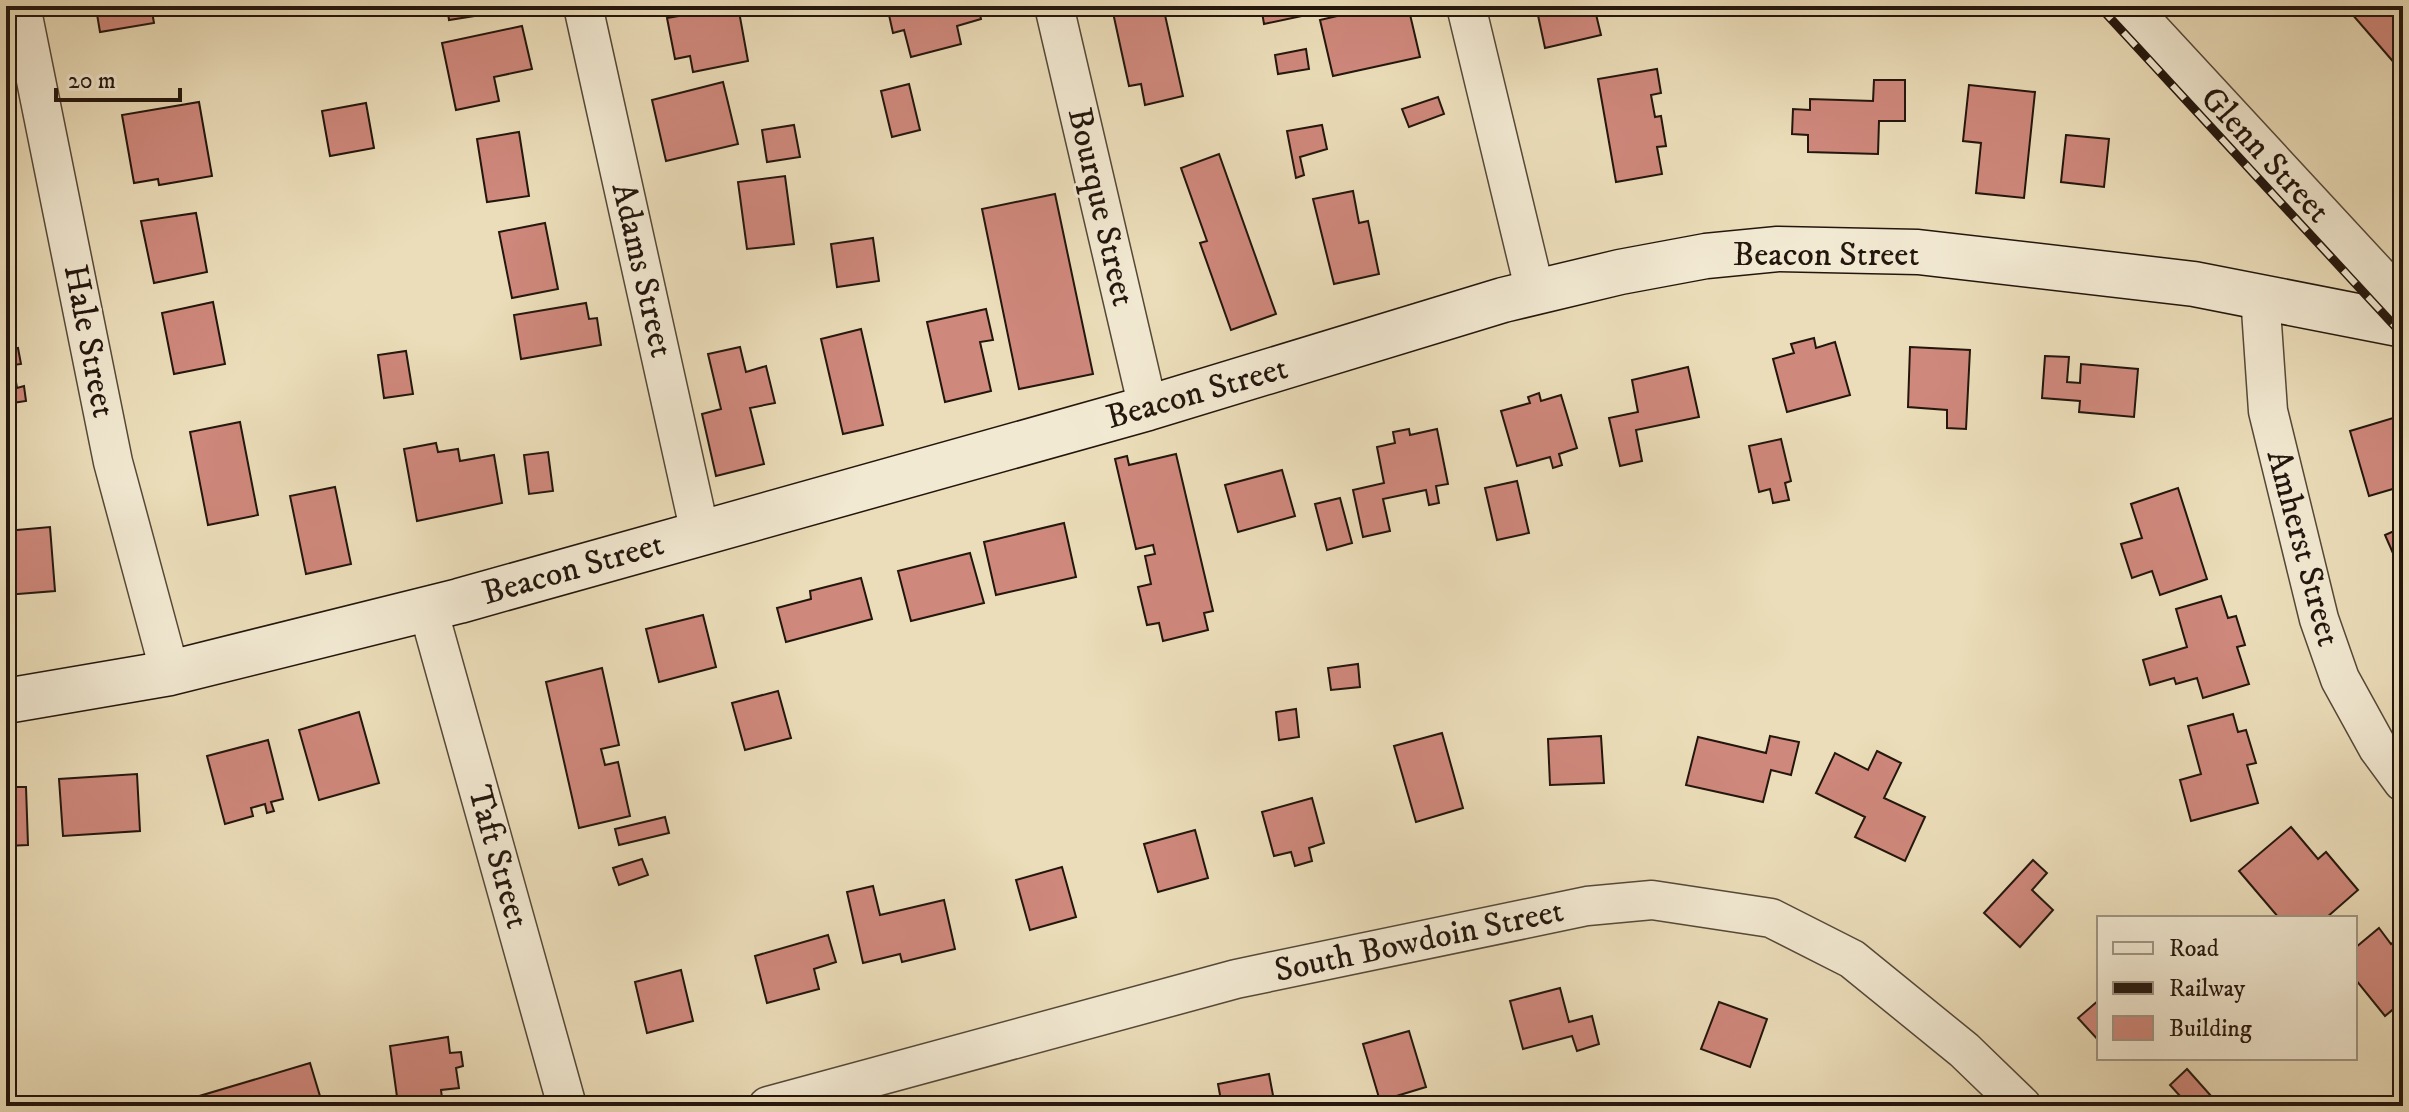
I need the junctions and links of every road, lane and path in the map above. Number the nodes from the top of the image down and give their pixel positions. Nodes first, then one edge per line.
1 (21, 6) edge
2 (583, 6) edge
3 (1054, 6) edge
4 (1466, 6) edge
5 (2129, 6) edge
6 (1535, 292) junction
7 (2260, 295) junction
8 (2403, 302) edge
9 (2403, 325) edge
10 (1148, 408) junction
11 (700, 533) junction
12 (428, 609) junction
13 (170, 673) junction
14 (6, 701) edge
15 (2403, 782) edge
16 (567, 1106) edge
17 (768, 1106) edge
18 (2022, 1106) edge

1 - 13 street, Hale Street
2 - 11 street, Adams Street
3 - 10 street, Bourque Street
4 - 6 street
5 - 8 street, Glenn Street
6 - 7 main road, Beacon Street
6 - 10 main road, Beacon Street
7 - 9 main road, Beacon Street
7 - 15 street, Amherst Street
10 - 11 main road, Beacon Street
11 - 12 main road, Beacon Street
12 - 13 main road, Beacon Street
12 - 16 street, Taft Street
13 - 14 main road, Beacon Street
17 - 18 street, South Bowdoin Street

